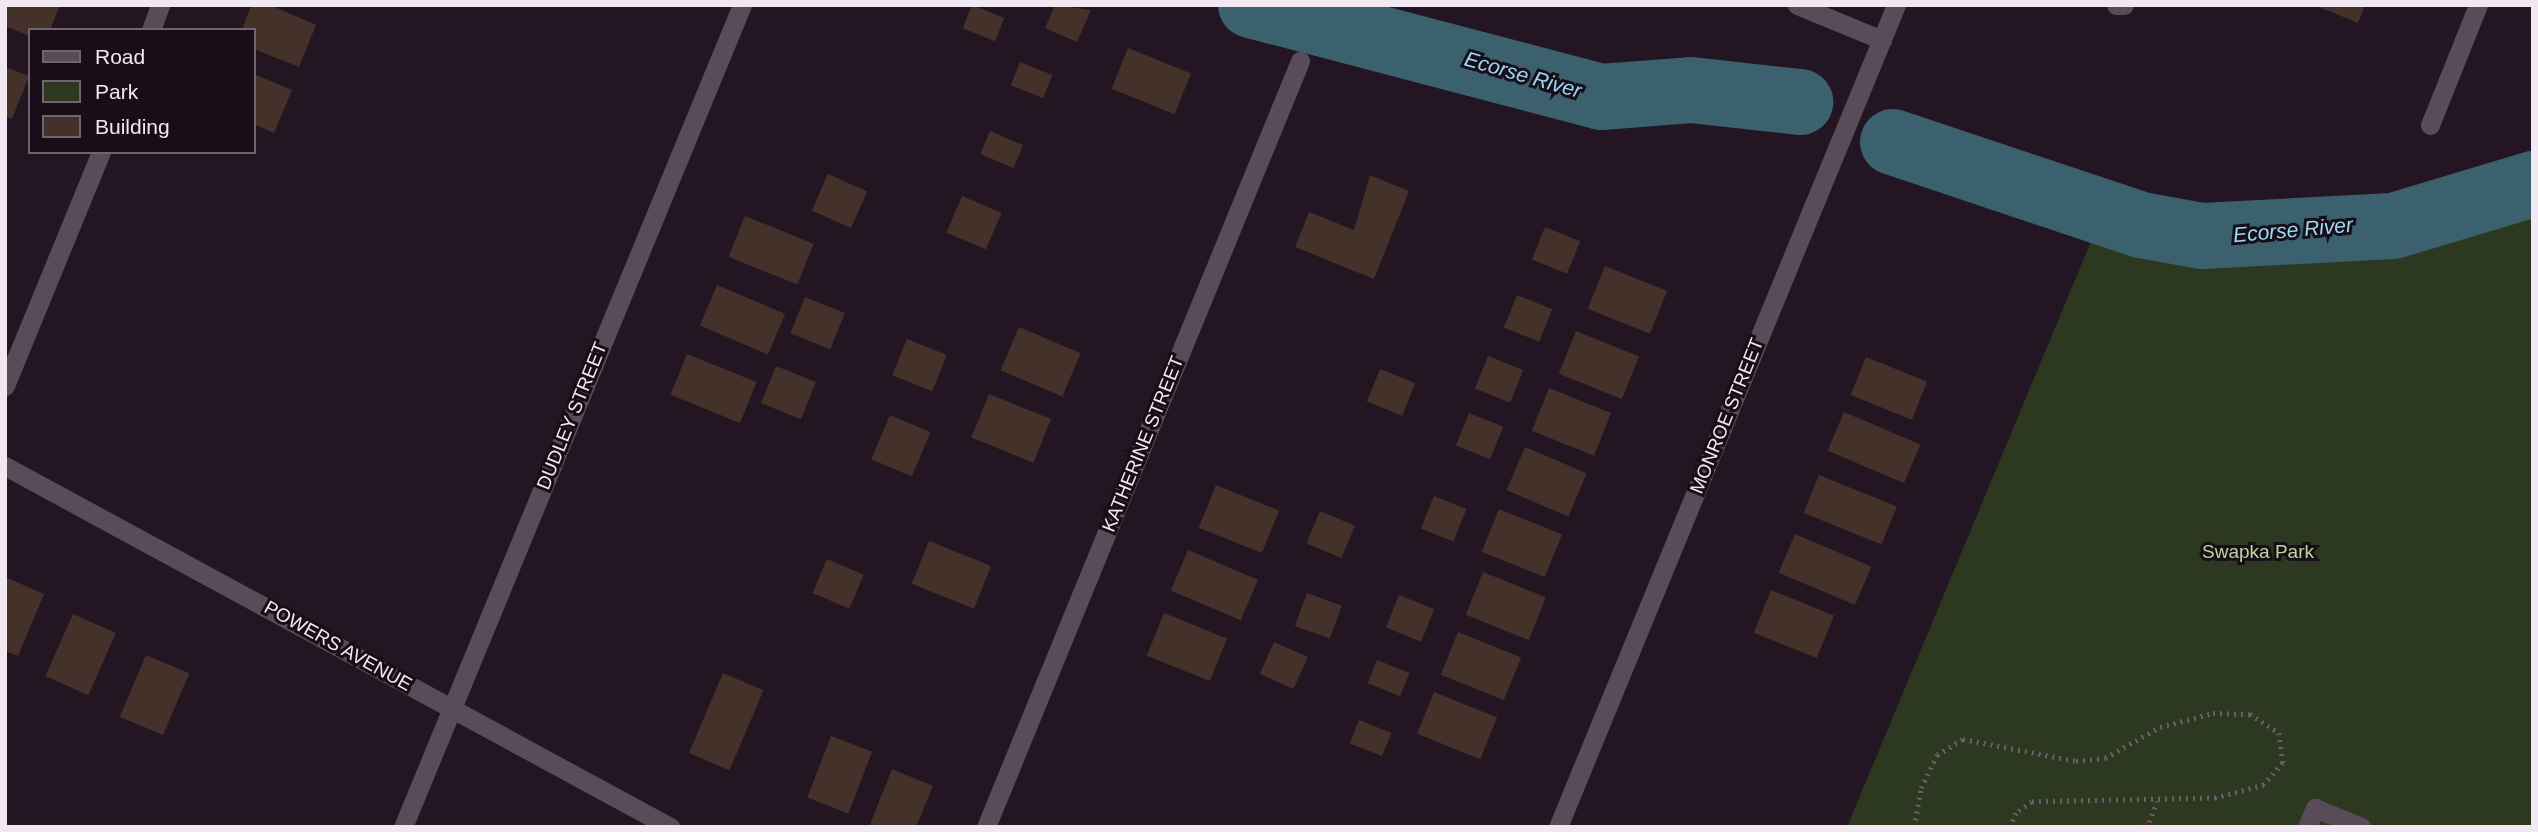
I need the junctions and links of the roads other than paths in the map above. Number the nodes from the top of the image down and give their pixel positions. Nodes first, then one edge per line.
1 (160, 5) edge
2 (742, 5) edge
3 (1797, 5) edge
4 (1896, 5) edge
5 (2478, 5) edge
6 (151, 28) edge
7 (1882, 40) junction
8 (1300, 61) dead end
9 (2430, 125) dead end
10 (100, 154) edge
11 (5, 386) edge
12 (5, 466) edge
13 (452, 708) junction
14 (404, 827) edge
15 (670, 827) edge
16 (986, 827) edge
17 (1558, 827) edge
18 (2307, 827) edge
19 (2361, 827) edge

1 - 6 street
2 - 13 street, DUDLEY STREET
3 - 7 street
4 - 7 street, MONROE STREET
5 - 9 street
7 - 17 street, MONROE STREET
8 - 16 street, KATHERINE STREET
10 - 11 street
12 - 13 street, POWERS AVENUE
13 - 14 street, DUDLEY STREET
13 - 15 street, POWERS AVENUE
18 - 19 street

